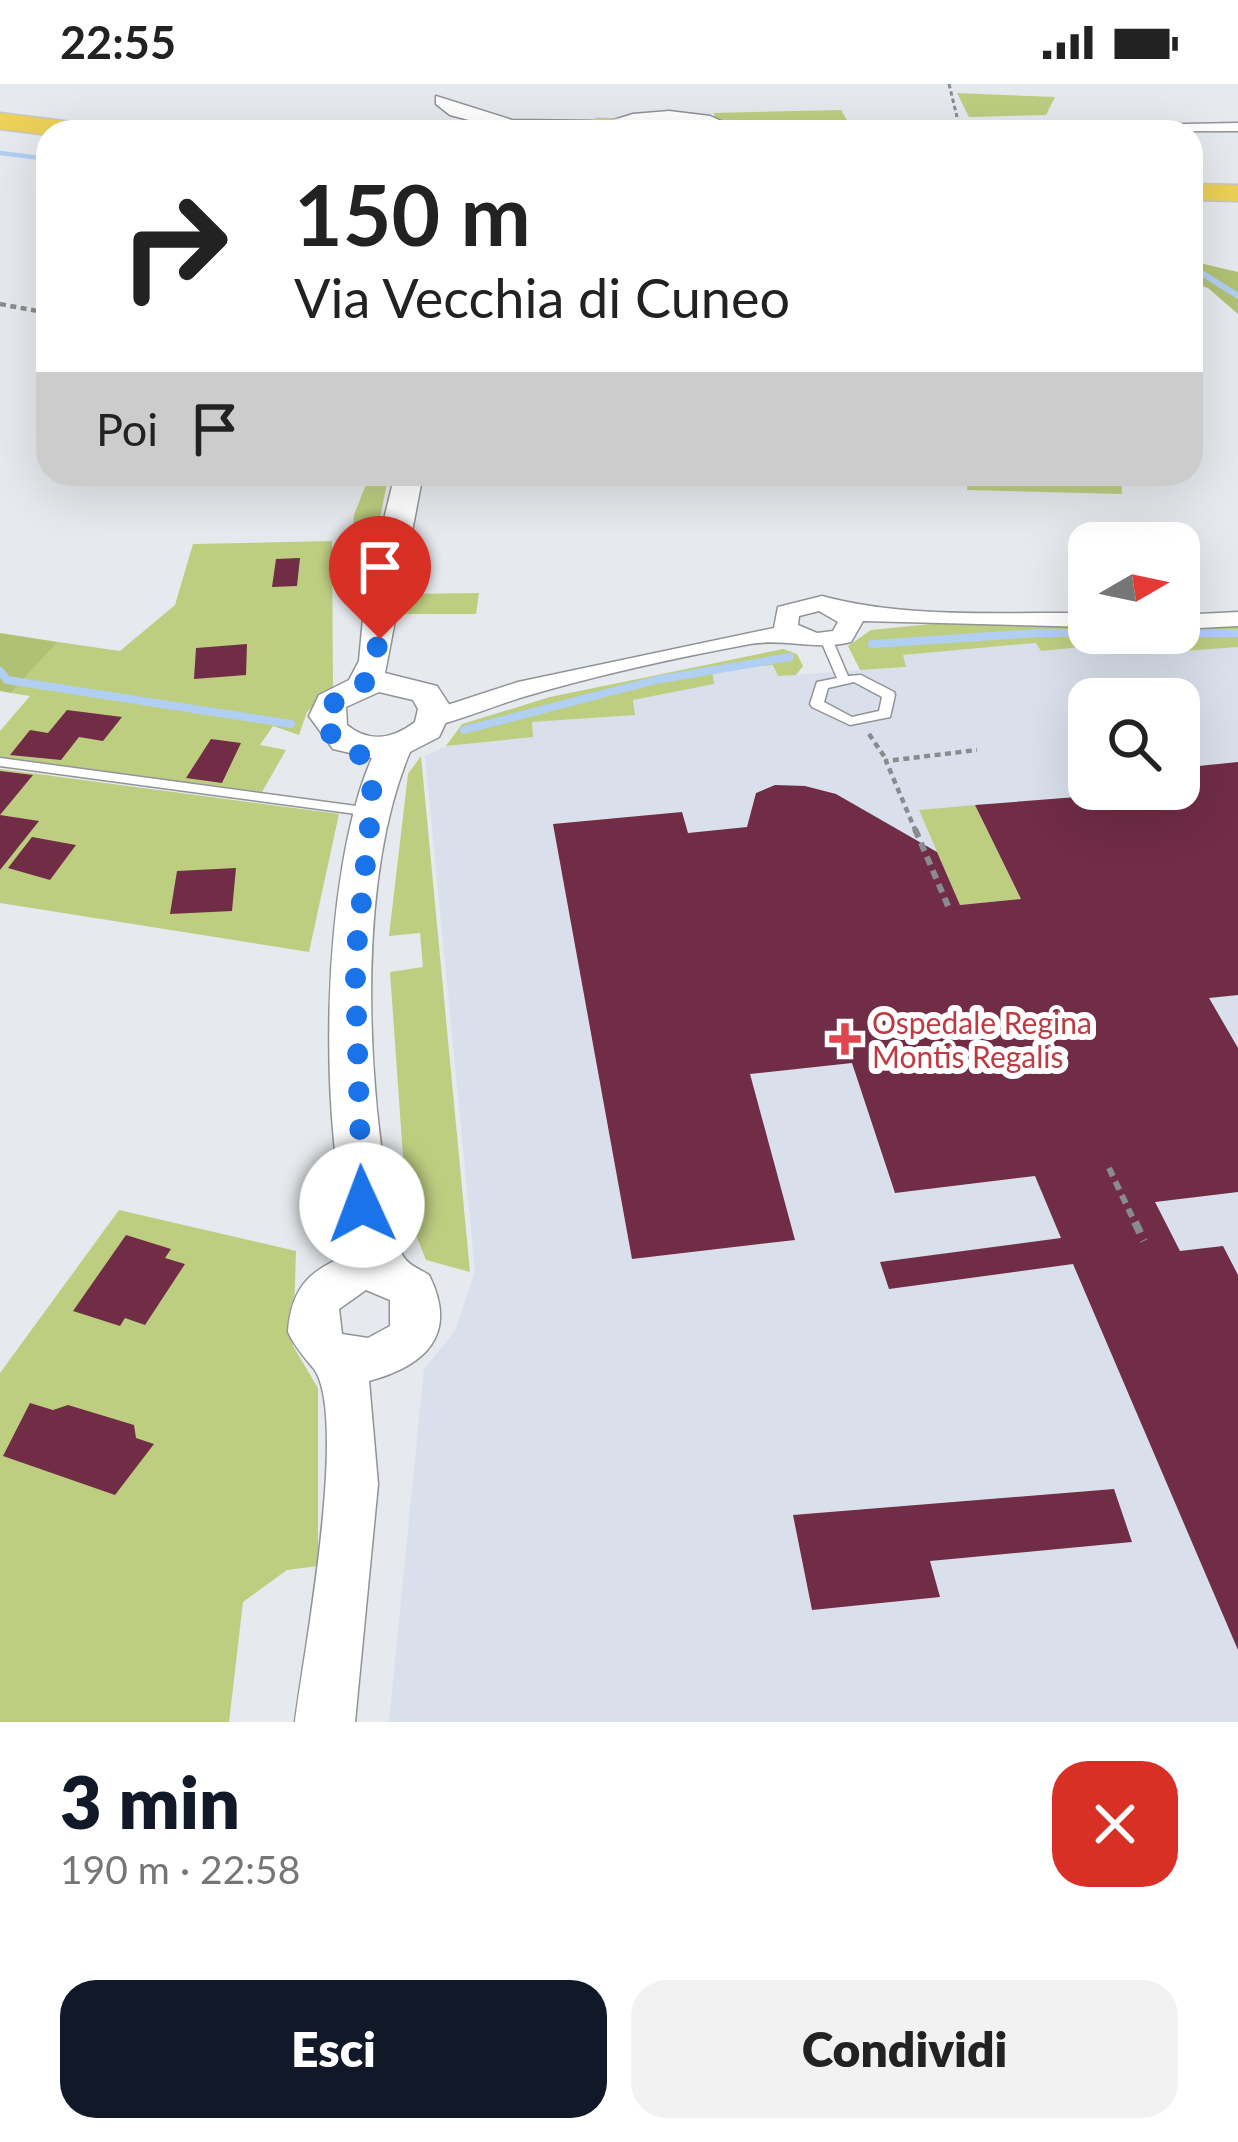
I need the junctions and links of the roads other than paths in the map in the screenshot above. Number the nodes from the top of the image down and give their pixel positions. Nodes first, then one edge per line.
1 (445, 92) edge
2 (471, 120) edge
3 (646, 120) edge
4 (702, 120) edge
5 (0, 121) edge
6 (36, 126) edge
7 (1238, 127) edge
8 (1203, 128) edge
9 (1203, 196) edge
10 (1238, 196) edge
11 (407, 486) edge
12 (1238, 619) edge
13 (1068, 620) edge
14 (849, 621) junction
15 (1200, 621) edge
16 (788, 627) junction
17 (827, 641) junction
18 (843, 678) junction
19 (405, 695) junction
20 (395, 746) junction
21 (357, 747) junction
22 (0, 763) edge
23 (372, 803) junction
24 (366, 1273) junction
25 (391, 1354) junction
26 (335, 1356) junction
27 (352, 1462) junction
28 (326, 1722) edge

1 - 2 street
3 - 4 street
5 - 6 highway
7 - 8 street
9 - 10 highway
11 - 19 street
12 - 15 street
13 - 14 street
14 - 16 street
14 - 17 street
16 - 17 street
16 - 19 street
17 - 18 lane
18 - 18 lane
19 - 20 street
19 - 21 street
20 - 21 street
20 - 23 street
21 - 23 street
22 - 23 lane
23 - 24 street
24 - 25 street
24 - 26 street
25 - 26 street
25 - 27 street
26 - 27 street
27 - 28 street

